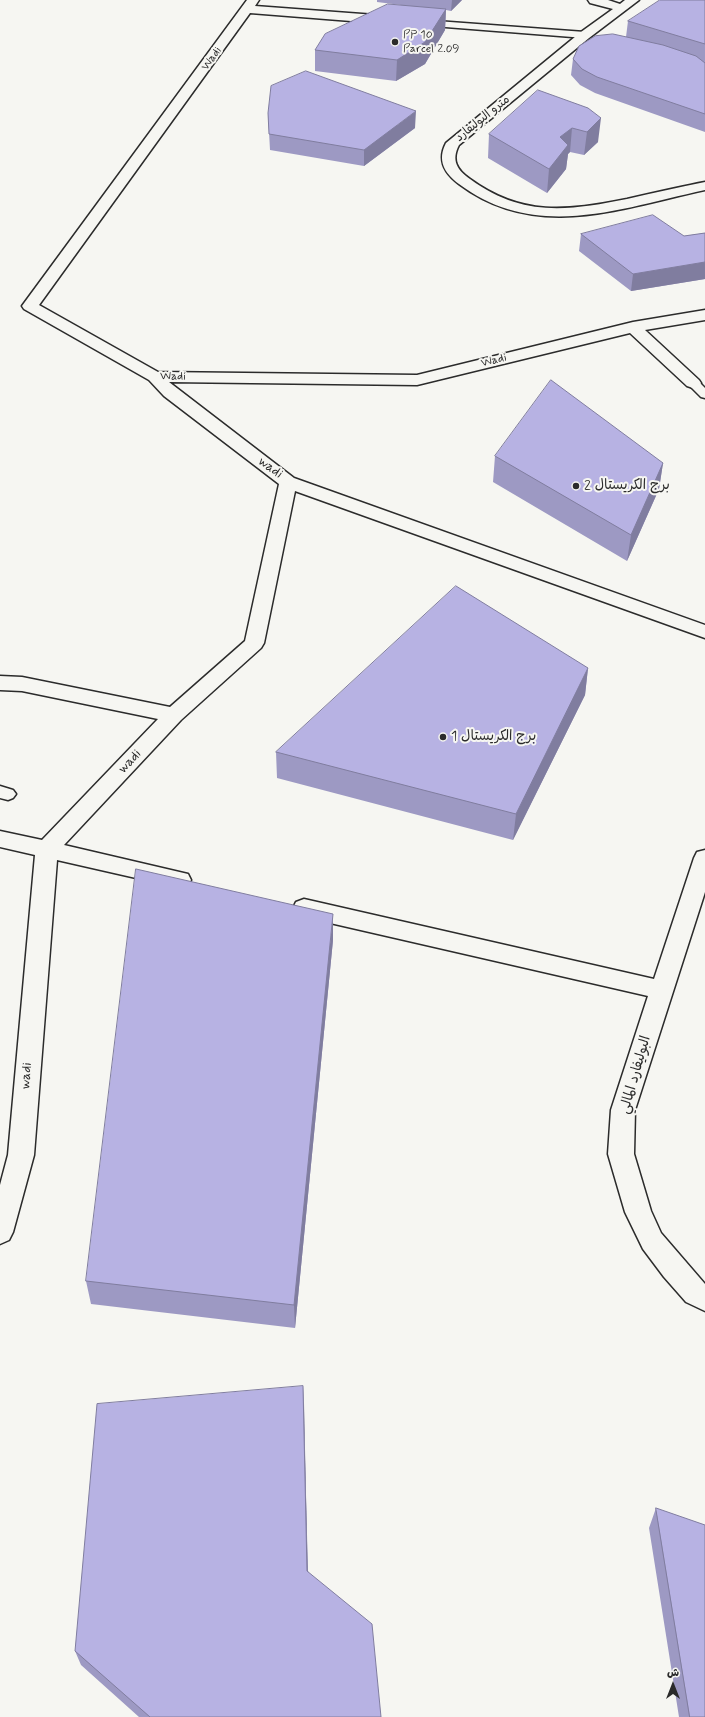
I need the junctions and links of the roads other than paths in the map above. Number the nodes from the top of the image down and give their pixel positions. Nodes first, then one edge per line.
1 (594, 0) edge
2 (628, 4) edge
3 (251, 5) edge
4 (392, 20) edge
5 (416, 22) edge
6 (585, 35) junction
7 (705, 186) edge
8 (705, 315) edge
9 (633, 327) junction
10 (155, 377) junction
11 (693, 383) joint
12 (705, 394) edge
13 (288, 482) junction
14 (705, 632) edge
15 (0, 682) edge
16 (174, 715) junction
17 (0, 840) edge
18 (47, 849) junction
19 (705, 858) edge
20 (202, 885) edge
21 (280, 902) edge
22 (661, 990) junction
23 (0, 1232) edge
24 (705, 1299) edge

1 - 2 street
2 - 6 street, مترو البوليفارد
3 - 4 street
3 - 10 street, Wadi
5 - 6 lane
6 - 7 street, مترو البوليفارد
8 - 9 street, Wadi
9 - 10 street, Wadi
9 - 11 street
10 - 13 street, wadi
11 - 12 lane
13 - 14 street
13 - 16 street, wadi
15 - 16 street
16 - 18 street, wadi
17 - 18 street
18 - 20 street
18 - 23 street, wadi
19 - 22 street, البوليفارد المالي
21 - 22 street
22 - 24 street, البوليفارد المالي

